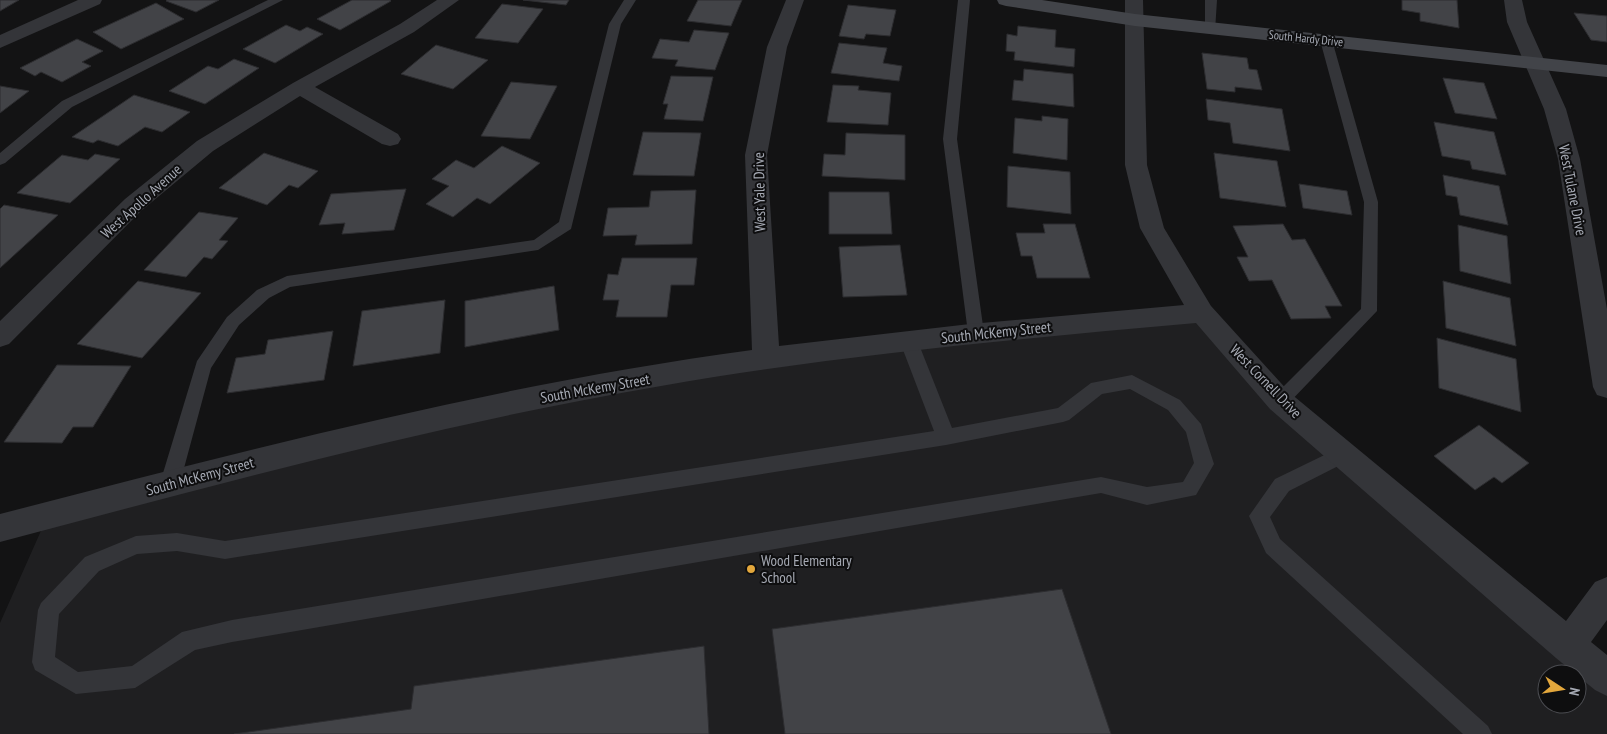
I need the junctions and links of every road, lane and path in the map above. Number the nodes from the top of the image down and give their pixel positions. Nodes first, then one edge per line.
1 (93, 0) edge
2 (277, 0) edge
3 (450, 0) edge
4 (630, 0) edge
5 (795, 0) edge
6 (964, 0) edge
7 (1006, 0) edge
8 (1211, 0) edge
9 (1513, 0) edge
10 (1135, 10) edge
11 (1211, 28) junction
12 (1326, 40) junction
13 (0, 42) edge
14 (1535, 62) junction
15 (1607, 71) edge
16 (300, 87) junction
17 (390, 138) dead end
18 (0, 160) edge
19 (1202, 313) junction
20 (976, 333) junction
21 (0, 336) edge
22 (909, 342) junction
23 (766, 359) junction
24 (1607, 387) edge
25 (1280, 401) junction
26 (946, 437) junction
27 (1343, 454) junction
28 (170, 483) junction
29 (0, 528) edge
30 (1607, 592) edge
31 (1568, 646) junction
32 (1607, 678) edge
33 (1480, 734) edge

1 - 13 street
2 - 18 lane
3 - 16 street, West Apollo Avenue
4 - 28 lane
5 - 23 street, West Yale Drive
6 - 20 lane
7 - 10 street, South Hardy Drive
8 - 11 lane
9 - 14 street, West Tulane Drive
10 - 11 street, South Hardy Drive
10 - 19 street, West Cornell Drive
11 - 12 street, South Hardy Drive
12 - 14 street, South Hardy Drive
12 - 25 lane
14 - 15 street, South Hardy Drive
14 - 24 street, West Tulane Drive
16 - 17 street
16 - 21 street, West Apollo Avenue
19 - 20 street, South McKemy Street
19 - 25 street, West Cornell Drive
20 - 22 street, South McKemy Street
22 - 23 street, South McKemy Street
22 - 26 lane
23 - 28 street, South McKemy Street
25 - 27 street, West Cornell Drive
26 - 26 lane
27 - 31 street, West Cornell Drive
27 - 33 lane
28 - 29 street, South McKemy Street
30 - 31 street
31 - 32 street, West Cornell Drive

